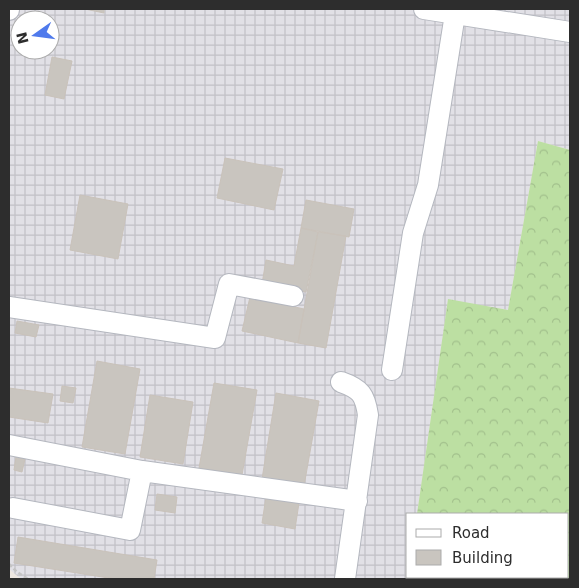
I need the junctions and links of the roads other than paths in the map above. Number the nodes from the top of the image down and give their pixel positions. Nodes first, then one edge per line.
1 (424, 9) edge
2 (455, 14) junction
3 (570, 32) edge
4 (293, 296) dead end
5 (9, 307) edge
6 (392, 370) dead end
7 (341, 382) dead end
8 (9, 445) edge
9 (142, 472) junction
10 (357, 501) junction
11 (13, 508) dead end
12 (345, 579) edge

1 - 2 lane
2 - 3 lane
2 - 6 lane
4 - 5 lane
7 - 10 lane
8 - 9 lane
9 - 10 lane
9 - 11 lane
10 - 12 lane

